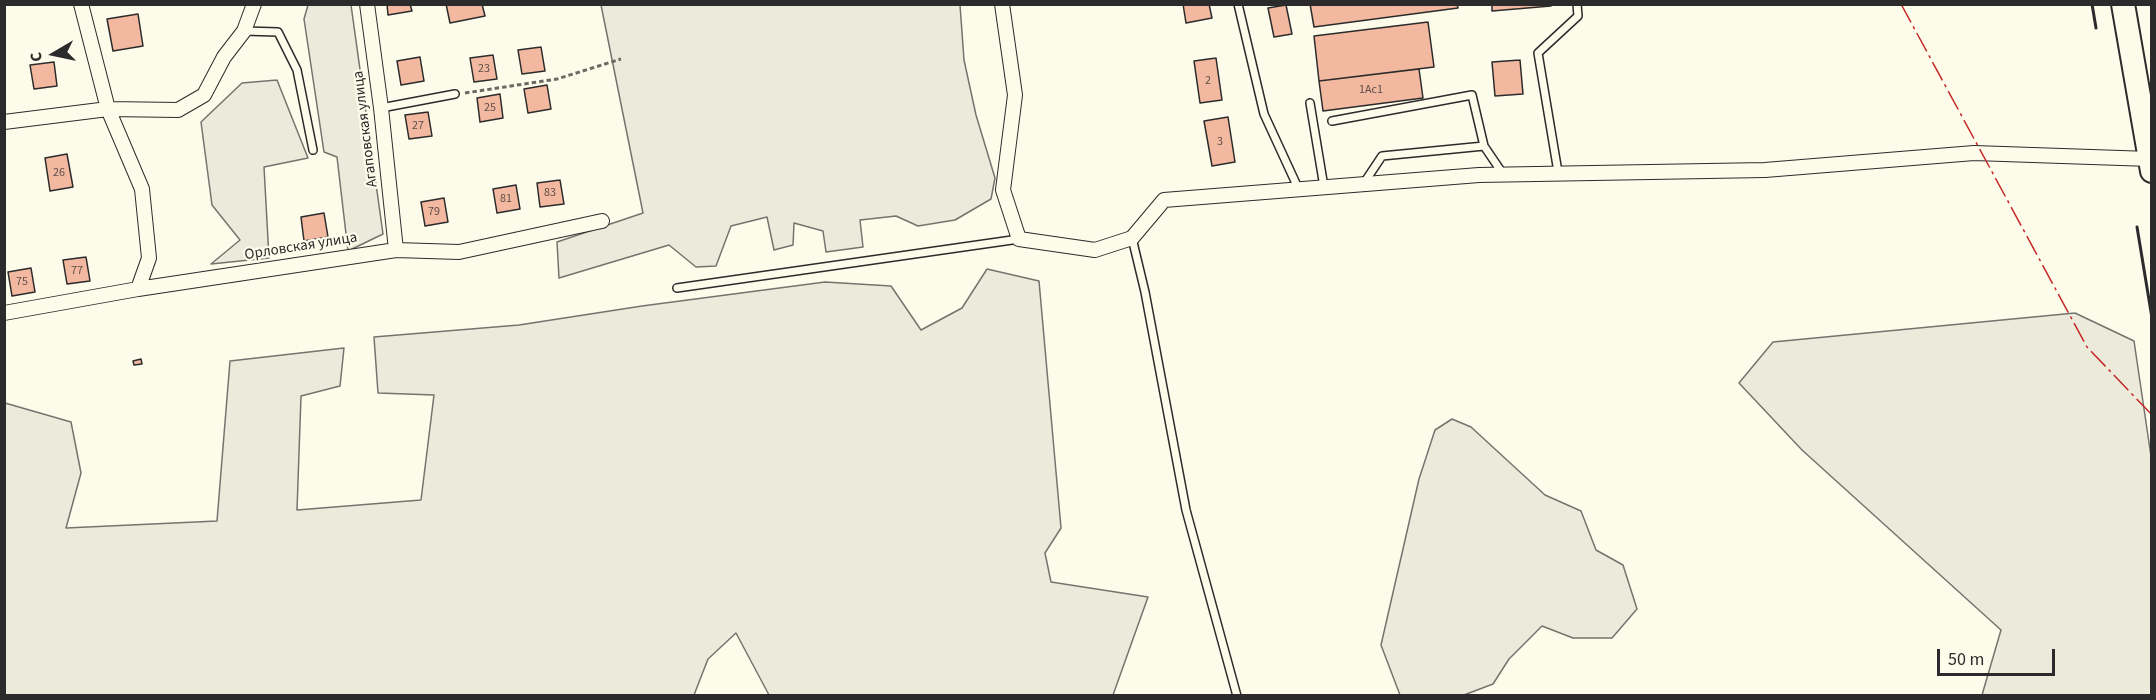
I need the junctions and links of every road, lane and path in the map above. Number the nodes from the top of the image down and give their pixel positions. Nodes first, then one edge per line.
1 (81, 4) edge
2 (254, 4) edge
3 (368, 4) edge
4 (1002, 4) edge
5 (1238, 4) edge
6 (1577, 4) edge
7 (2123, 4) edge
8 (244, 31) junction
9 (621, 59) dead end
10 (455, 94) joint
11 (1310, 103) dead end
12 (381, 108) junction
13 (108, 109) junction
14 (1332, 121) dead end
15 (4, 122) edge
16 (1484, 146) junction
17 (313, 150) dead end
18 (2151, 165) edge
19 (1558, 172) junction
20 (1503, 174) junction
21 (1363, 184) junction
22 (1324, 188) junction
23 (1299, 189) junction
24 (602, 221) dead end
25 (1132, 238) junction
26 (1019, 239) junction
27 (396, 250) junction
28 (677, 288) dead end
29 (138, 289) junction
30 (4, 313) edge
31 (1237, 696) edge

1 - 13 street
2 - 8 street
3 - 12 street, Агаповская улица
4 - 26 street
5 - 23 lane
6 - 19 lane
7 - 18 main road
8 - 13 street
8 - 17 lane
9 - 10 path
10 - 12 lane
11 - 22 lane
12 - 27 street, Агаповская улица
13 - 15 street
13 - 29 street
14 - 16 lane
16 - 20 lane
16 - 21 lane
18 - 19 street
19 - 20 street
20 - 21 street
21 - 22 street
22 - 23 street
23 - 25 street
24 - 27 street, Орловская улица
25 - 26 street
25 - 31 lane
26 - 28 lane
27 - 29 street, Орловская улица
29 - 30 street, Орловская улица

